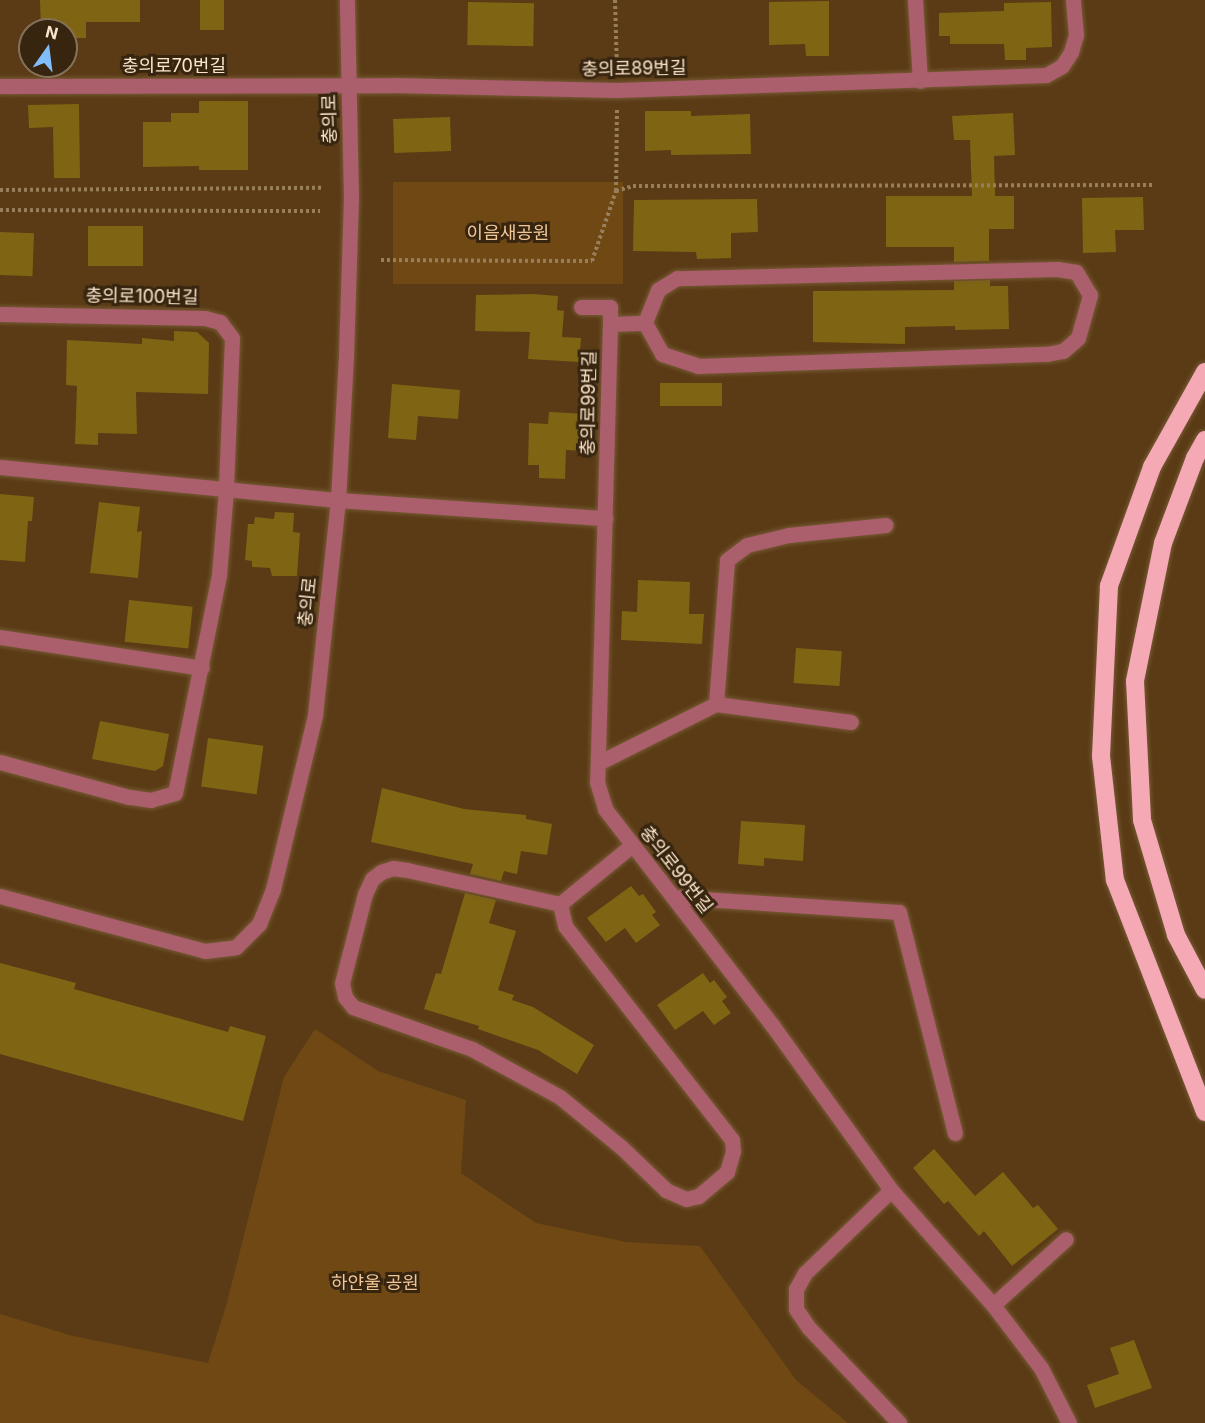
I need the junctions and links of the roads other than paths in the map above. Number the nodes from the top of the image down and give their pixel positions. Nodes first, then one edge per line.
1 (347, 0) edge
2 (915, 0) edge
3 (1073, 0) edge
4 (920, 81) junction
5 (348, 85) junction
6 (0, 86) edge
7 (581, 306) dead end
8 (0, 314) edge
9 (645, 323) junction
10 (610, 324) junction
11 (1205, 372) edge
12 (1205, 440) edge
13 (0, 467) edge
14 (226, 489) junction
15 (338, 500) junction
16 (605, 518) junction
17 (885, 525) dead end
18 (0, 637) edge
19 (202, 668) junction
20 (716, 704) junction
21 (851, 722) dead end
22 (0, 762) edge
23 (598, 763) junction
24 (632, 845) junction
25 (0, 896) edge
26 (673, 897) junction
27 (560, 904) junction
28 (1205, 990) edge
29 (1205, 1112) edge
30 (955, 1132) dead end
31 (891, 1190) junction
32 (1066, 1239) dead end
33 (993, 1305) junction
34 (899, 1423) edge
35 (1069, 1423) edge

1 - 5 street, 충의로
2 - 4 street
3 - 4 street, 충의로89번길
4 - 5 street, 충의로89번길
5 - 6 street, 충의로70번길
5 - 15 street, 충의로
7 - 10 street
8 - 14 street, 충의로100번길
9 - 9 street
9 - 10 street
10 - 16 street, 충의로99번길
11 - 29 highway
12 - 28 highway
13 - 14 street
14 - 15 street
14 - 19 street
15 - 16 street
15 - 25 street, 충의로
16 - 23 street, 충의로99번길
17 - 20 street
18 - 19 street
19 - 22 street
20 - 21 street
20 - 23 street
23 - 24 street, 충의로99번길
24 - 26 street, 충의로99번길
24 - 27 street
26 - 30 street
26 - 31 street, 충의로99번길
27 - 27 street
31 - 33 street, 충의로99번길
31 - 34 street
32 - 33 street
33 - 35 street, 충의로99번길

